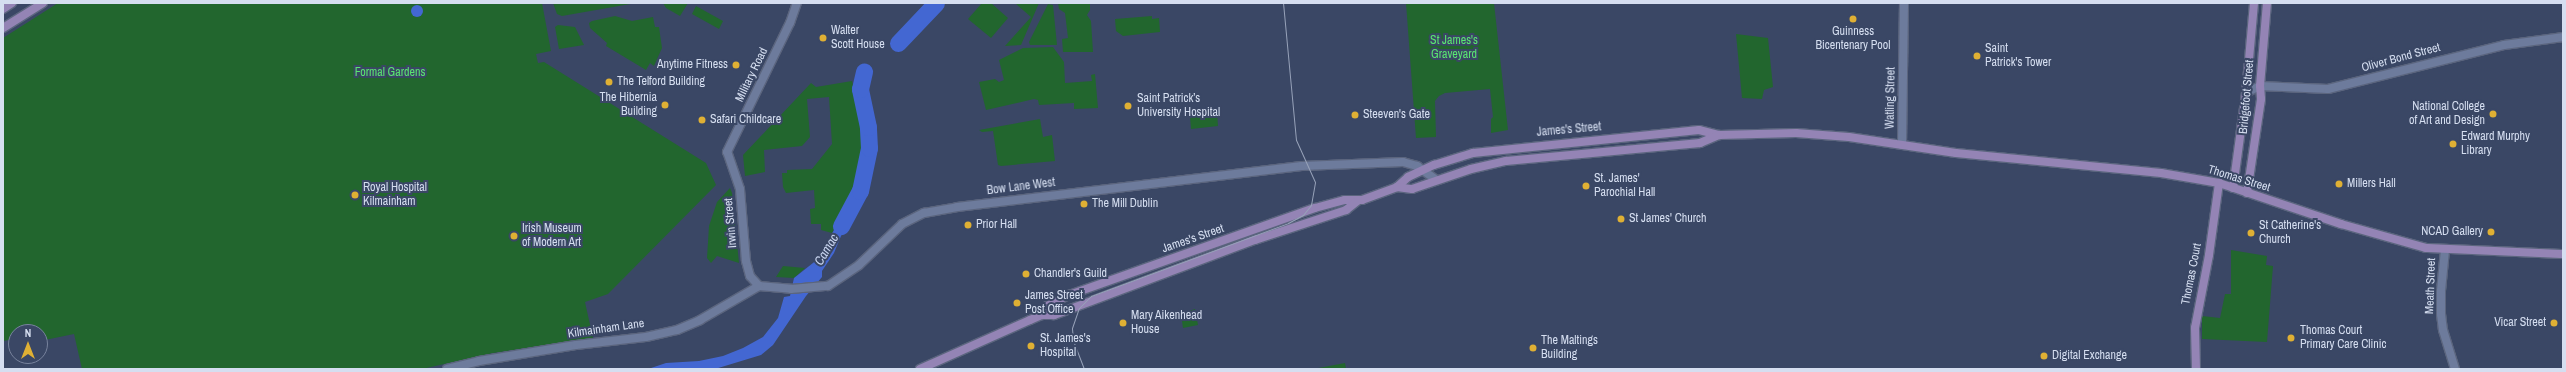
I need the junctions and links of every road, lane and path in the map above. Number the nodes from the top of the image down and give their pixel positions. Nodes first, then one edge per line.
1 (12, 3) edge
2 (43, 3) edge
3 (796, 3) edge
4 (1904, 3) edge
5 (2254, 3) edge
6 (2267, 3) edge
7 (3, 9) edge
8 (3, 28) edge
9 (2563, 37) edge
10 (2260, 86) junction
11 (2246, 93) junction
12 (1719, 135) junction
13 (1902, 145) junction
14 (728, 156) joint
15 (1423, 170) junction
16 (1436, 180) junction
17 (2219, 183) junction
18 (1397, 188) junction
19 (2233, 188) junction
20 (2247, 193) junction
21 (1359, 200) junction
22 (2445, 250) junction
23 (2563, 254) edge
24 (759, 286) junction
25 (1042, 315) junction
26 (447, 369) edge
27 (920, 369) edge
28 (2196, 369) edge
29 (2455, 369) edge

1 - 7 main road
2 - 8 main road
3 - 14 street, Military Road
4 - 13 street, Watling Street
5 - 11 main road, Bridgefoot Street
6 - 10 main road, Bridgefoot Street
9 - 10 street, Oliver Bond Street
10 - 11 street, Oliver Bond Street
10 - 20 main road, Bridgefoot Street
11 - 19 main road, Bridgefoot Street
12 - 13 main road, James's Street
12 - 15 main road, James's Street
12 - 16 main road, James's Street
13 - 17 main road, Thomas Street
14 - 24 street, Irwin Street
15 - 16 street
15 - 18 main road, James's Street
15 - 24 street, Bow Lane West
16 - 18 main road, James's Street
17 - 19 main road, Thomas Street
17 - 28 main road, Thomas Court
18 - 21 main road, James's Street
19 - 20 main road, Thomas Street
20 - 22 main road, Thomas Street
21 - 25 main road, James's Street
21 - 25 main road, James's Street
22 - 23 main road, Thomas Street
22 - 29 street, Meath Street
24 - 26 street, Kilmainham Lane
25 - 27 main road, James's Street

